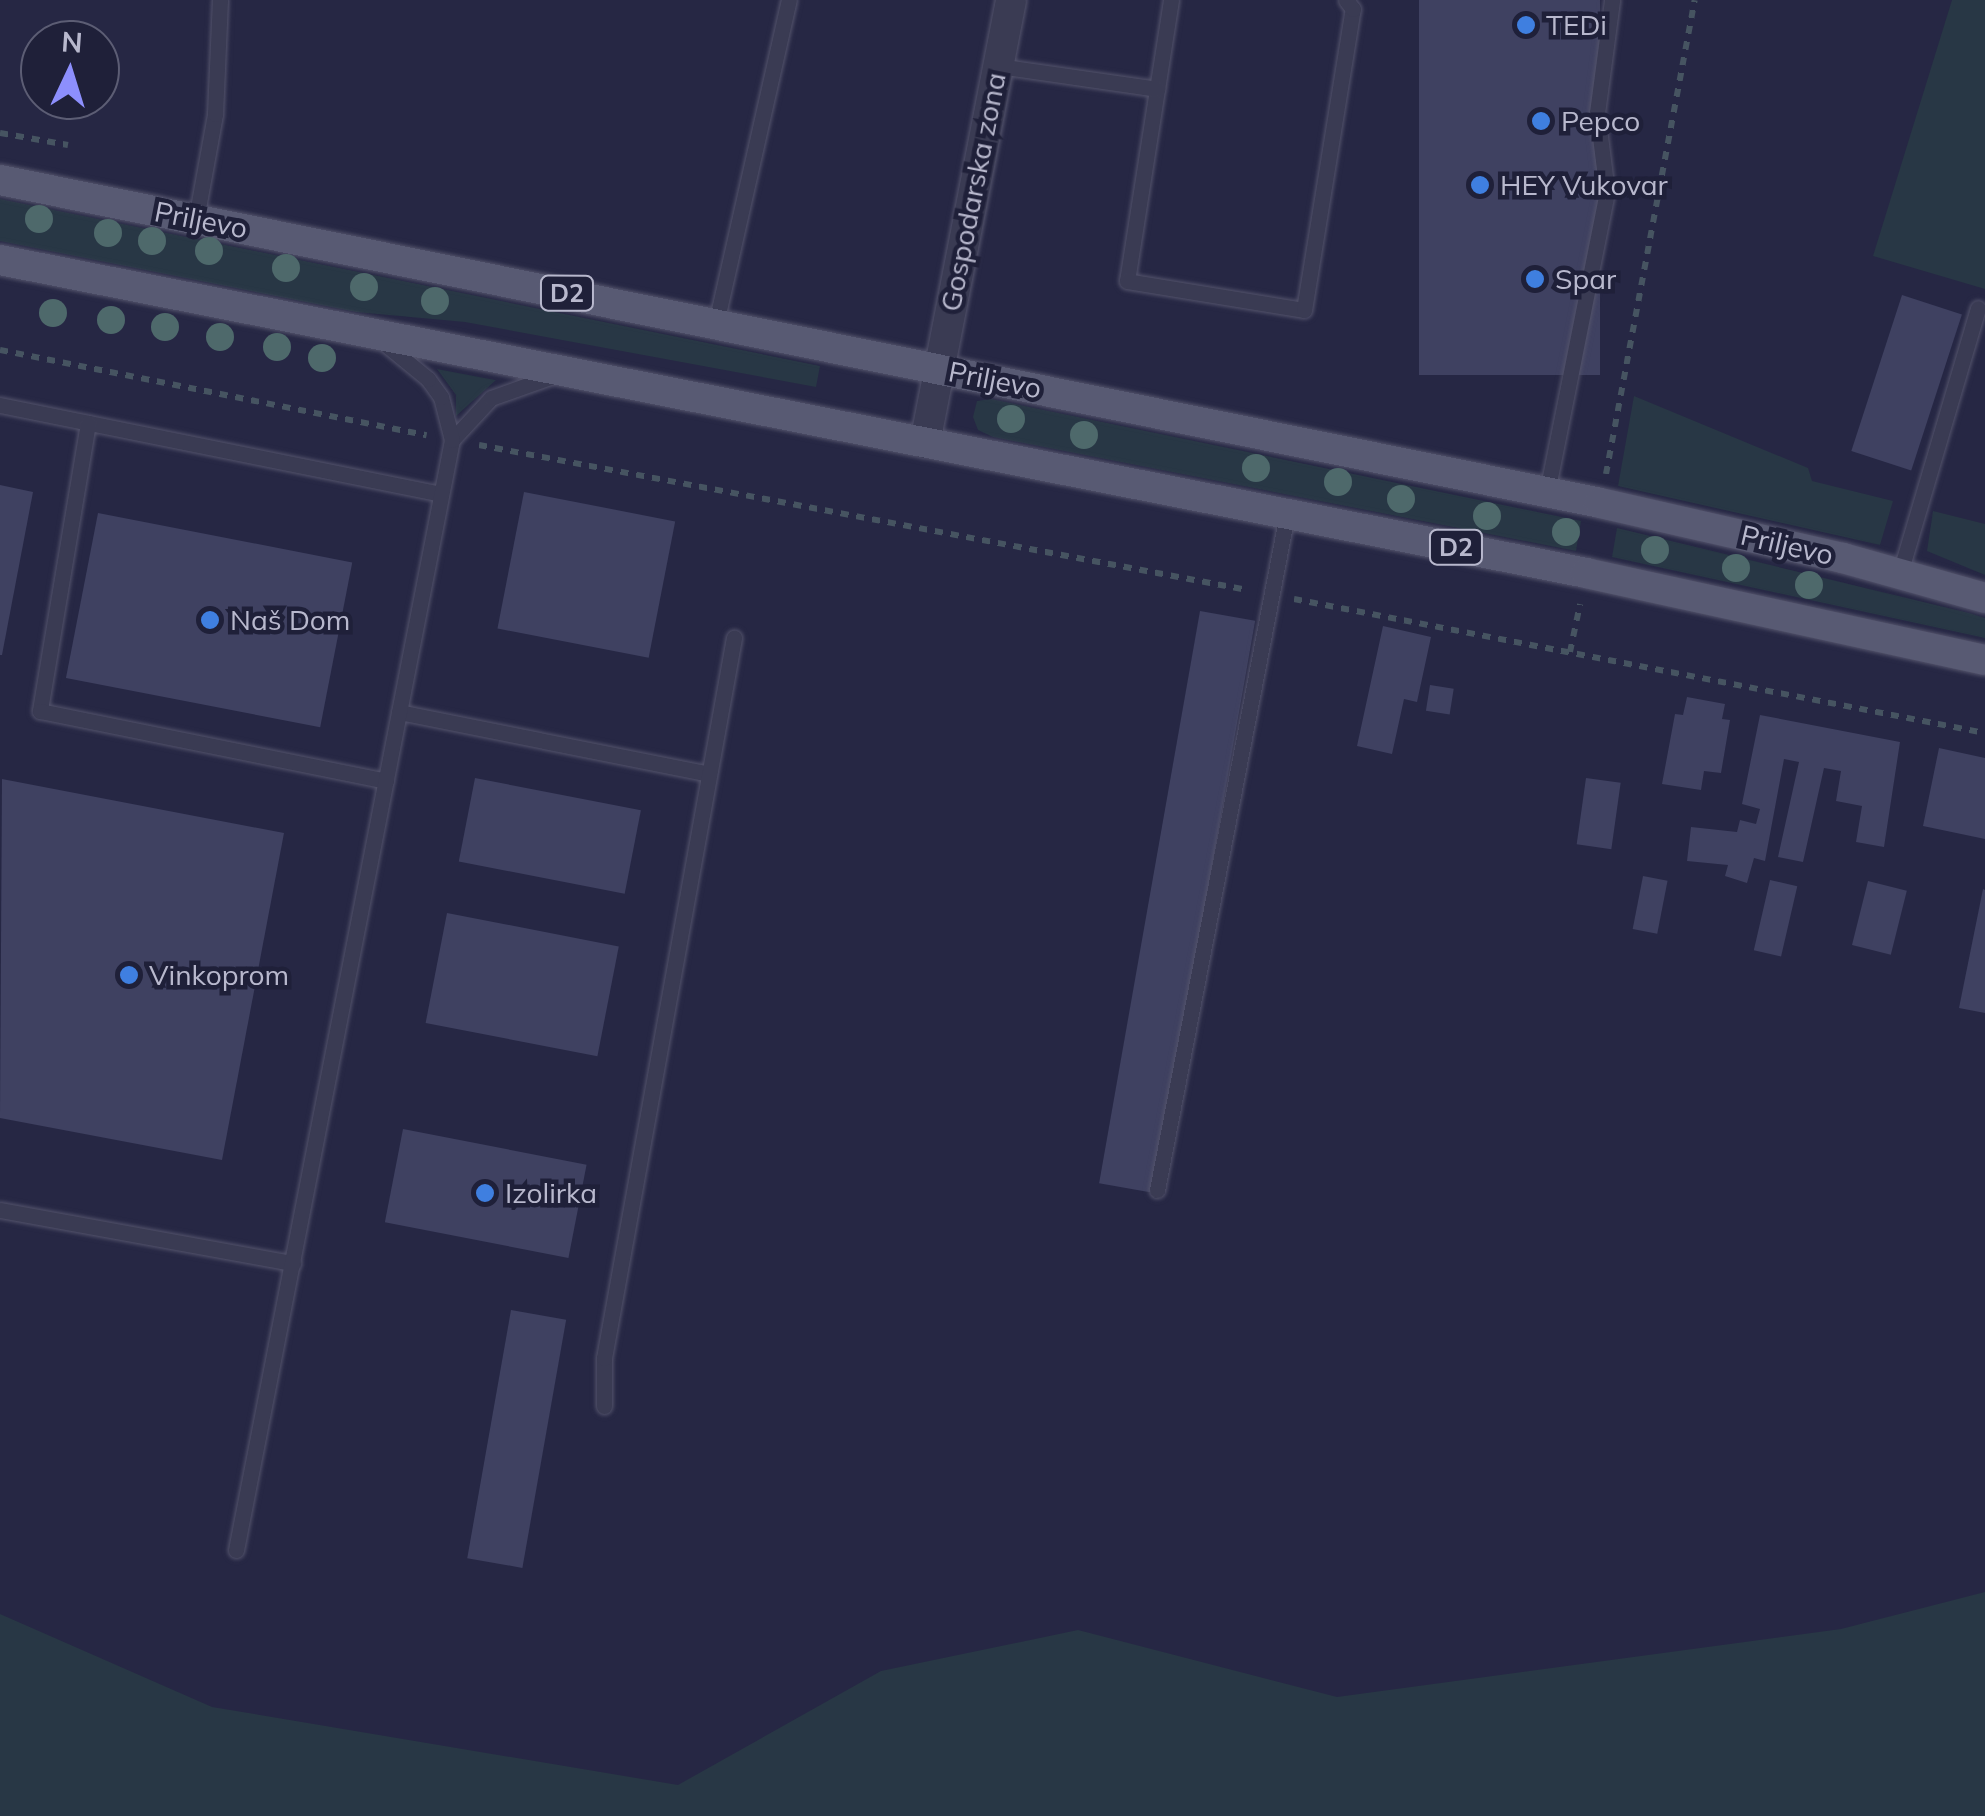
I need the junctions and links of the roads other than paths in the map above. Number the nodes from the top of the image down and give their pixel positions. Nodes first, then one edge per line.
1 (220, 0) edge
2 (789, 0) edge
3 (1011, 0) edge
4 (1171, 0) edge
5 (1346, 0) edge
6 (1612, 0) edge
7 (998, 66) junction
8 (1157, 89) junction
9 (0, 180) edge
10 (196, 219) junction
11 (0, 260) edge
12 (1978, 308) dead end
13 (716, 323) junction
14 (372, 334) junction
15 (938, 368) junction
16 (574, 374) junction
17 (0, 405) edge
18 (88, 424) junction
19 (452, 440) junction
20 (925, 443) junction
21 (1547, 492) junction
22 (440, 494) junction
23 (1287, 514) junction
24 (1900, 573) junction
25 (1985, 598) edge
26 (734, 638) dead end
27 (1985, 660) edge
28 (398, 712) junction
29 (708, 774) junction
30 (386, 781) junction
31 (1157, 1190) dead end
32 (0, 1210) edge
33 (293, 1263) junction
34 (604, 1406) dead end
35 (236, 1550) dead end

1 - 10 lane
2 - 13 lane
3 - 7 street, Gospodarska zona
4 - 8 lane
5 - 8 lane
6 - 21 lane
7 - 8 lane
7 - 15 street, Gospodarska zona
9 - 10 main road, Priljevo / D2
10 - 13 main road, Priljevo / D2
11 - 14 main road, D2
12 - 24 lane
13 - 15 main road, Priljevo / D2
14 - 16 main road, D2
14 - 19 lane
15 - 20 street, Gospodarska zona
15 - 21 main road, Priljevo / D2
16 - 19 lane
16 - 20 main road, D2
17 - 18 lane
18 - 22 lane
18 - 30 lane
19 - 22 lane
20 - 23 main road, D2
21 - 24 main road, Priljevo / D2
22 - 28 lane
23 - 27 main road, D2
23 - 31 lane
24 - 25 main road, Priljevo / D2
26 - 29 lane
28 - 29 lane
28 - 30 lane
29 - 34 lane
30 - 33 lane
32 - 33 lane
33 - 35 lane

